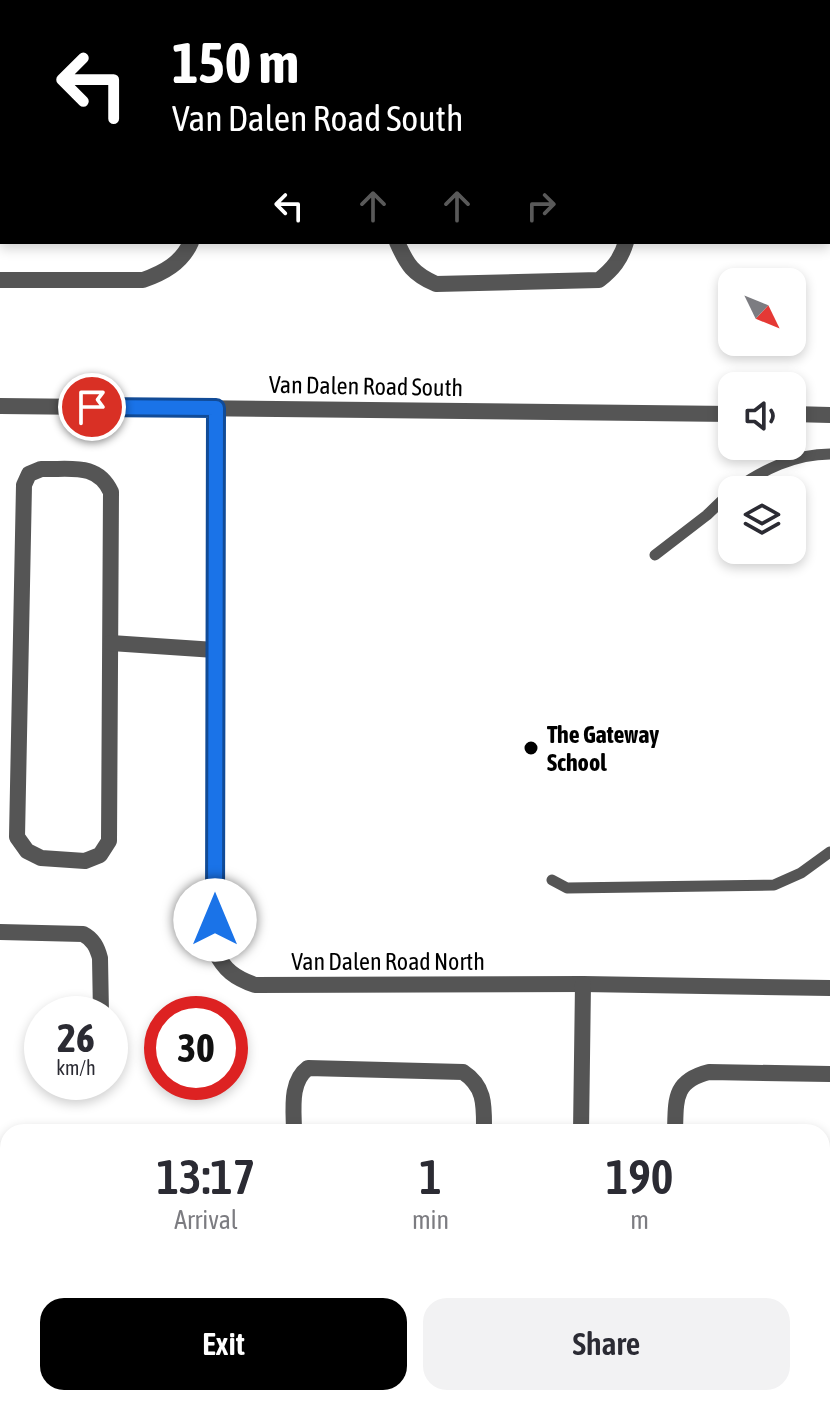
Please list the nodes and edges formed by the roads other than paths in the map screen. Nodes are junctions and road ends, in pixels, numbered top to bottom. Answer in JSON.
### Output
{"nodes":[{"id":1,"x":190,"y":244,"type":"edge"},
{"id":2,"x":398,"y":244,"type":"edge"},
{"id":3,"x":625,"y":244,"type":"edge"},
{"id":4,"x":0,"y":280,"type":"edge"},
{"id":5,"x":0,"y":406,"type":"edge"},
{"id":6,"x":216,"y":408,"type":"junction"},
{"id":7,"x":718,"y":414,"type":"edge"},
{"id":8,"x":806,"y":414,"type":"edge"},
{"id":9,"x":830,"y":415,"type":"edge"},
{"id":10,"x":830,"y":454,"type":"edge"},
{"id":11,"x":754,"y":476,"type":"edge"},
{"id":12,"x":718,"y":505,"type":"edge"},
{"id":13,"x":655,"y":555,"type":"dead end"},
{"id":14,"x":111,"y":643,"type":"junction"},
{"id":15,"x":215,"y":650,"type":"junction"},
{"id":16,"x":830,"y":852,"type":"edge"},
{"id":17,"x":552,"y":880,"type":"dead end"},
{"id":18,"x":0,"y":932,"type":"edge"},
{"id":19,"x":583,"y":984,"type":"junction"},
{"id":20,"x":830,"y":988,"type":"edge"},
{"id":21,"x":101,"y":996,"type":"edge"},
{"id":22,"x":830,"y":1074,"type":"edge"},
{"id":23,"x":294,"y":1124,"type":"edge"},
{"id":24,"x":484,"y":1124,"type":"edge"},
{"id":25,"x":581,"y":1124,"type":"edge"},
{"id":26,"x":675,"y":1124,"type":"edge"}],
"edges":[{"from":1,"to":4,"type":"street"},
{"from":2,"to":3,"type":"street"},
{"from":5,"to":6,"type":"street","name":"Van Dalen Road South"},
{"from":6,"to":7,"type":"street","name":"Van Dalen Road South"},
{"from":6,"to":15,"type":"street","name":"Van Dalen Road North"},
{"from":8,"to":9,"type":"street"},
{"from":10,"to":11,"type":"lane"},
{"from":12,"to":13,"type":"lane"},
{"from":14,"to":14,"type":"street"},
{"from":14,"to":15,"type":"street"},
{"from":15,"to":19,"type":"street","name":"Van Dalen Road North"},
{"from":16,"to":17,"type":"lane"},
{"from":18,"to":21,"type":"street"},
{"from":19,"to":20,"type":"street","name":"Van Dalen Road North"},
{"from":19,"to":25,"type":"street"},
{"from":22,"to":26,"type":"street"},
{"from":23,"to":24,"type":"street"}]}
